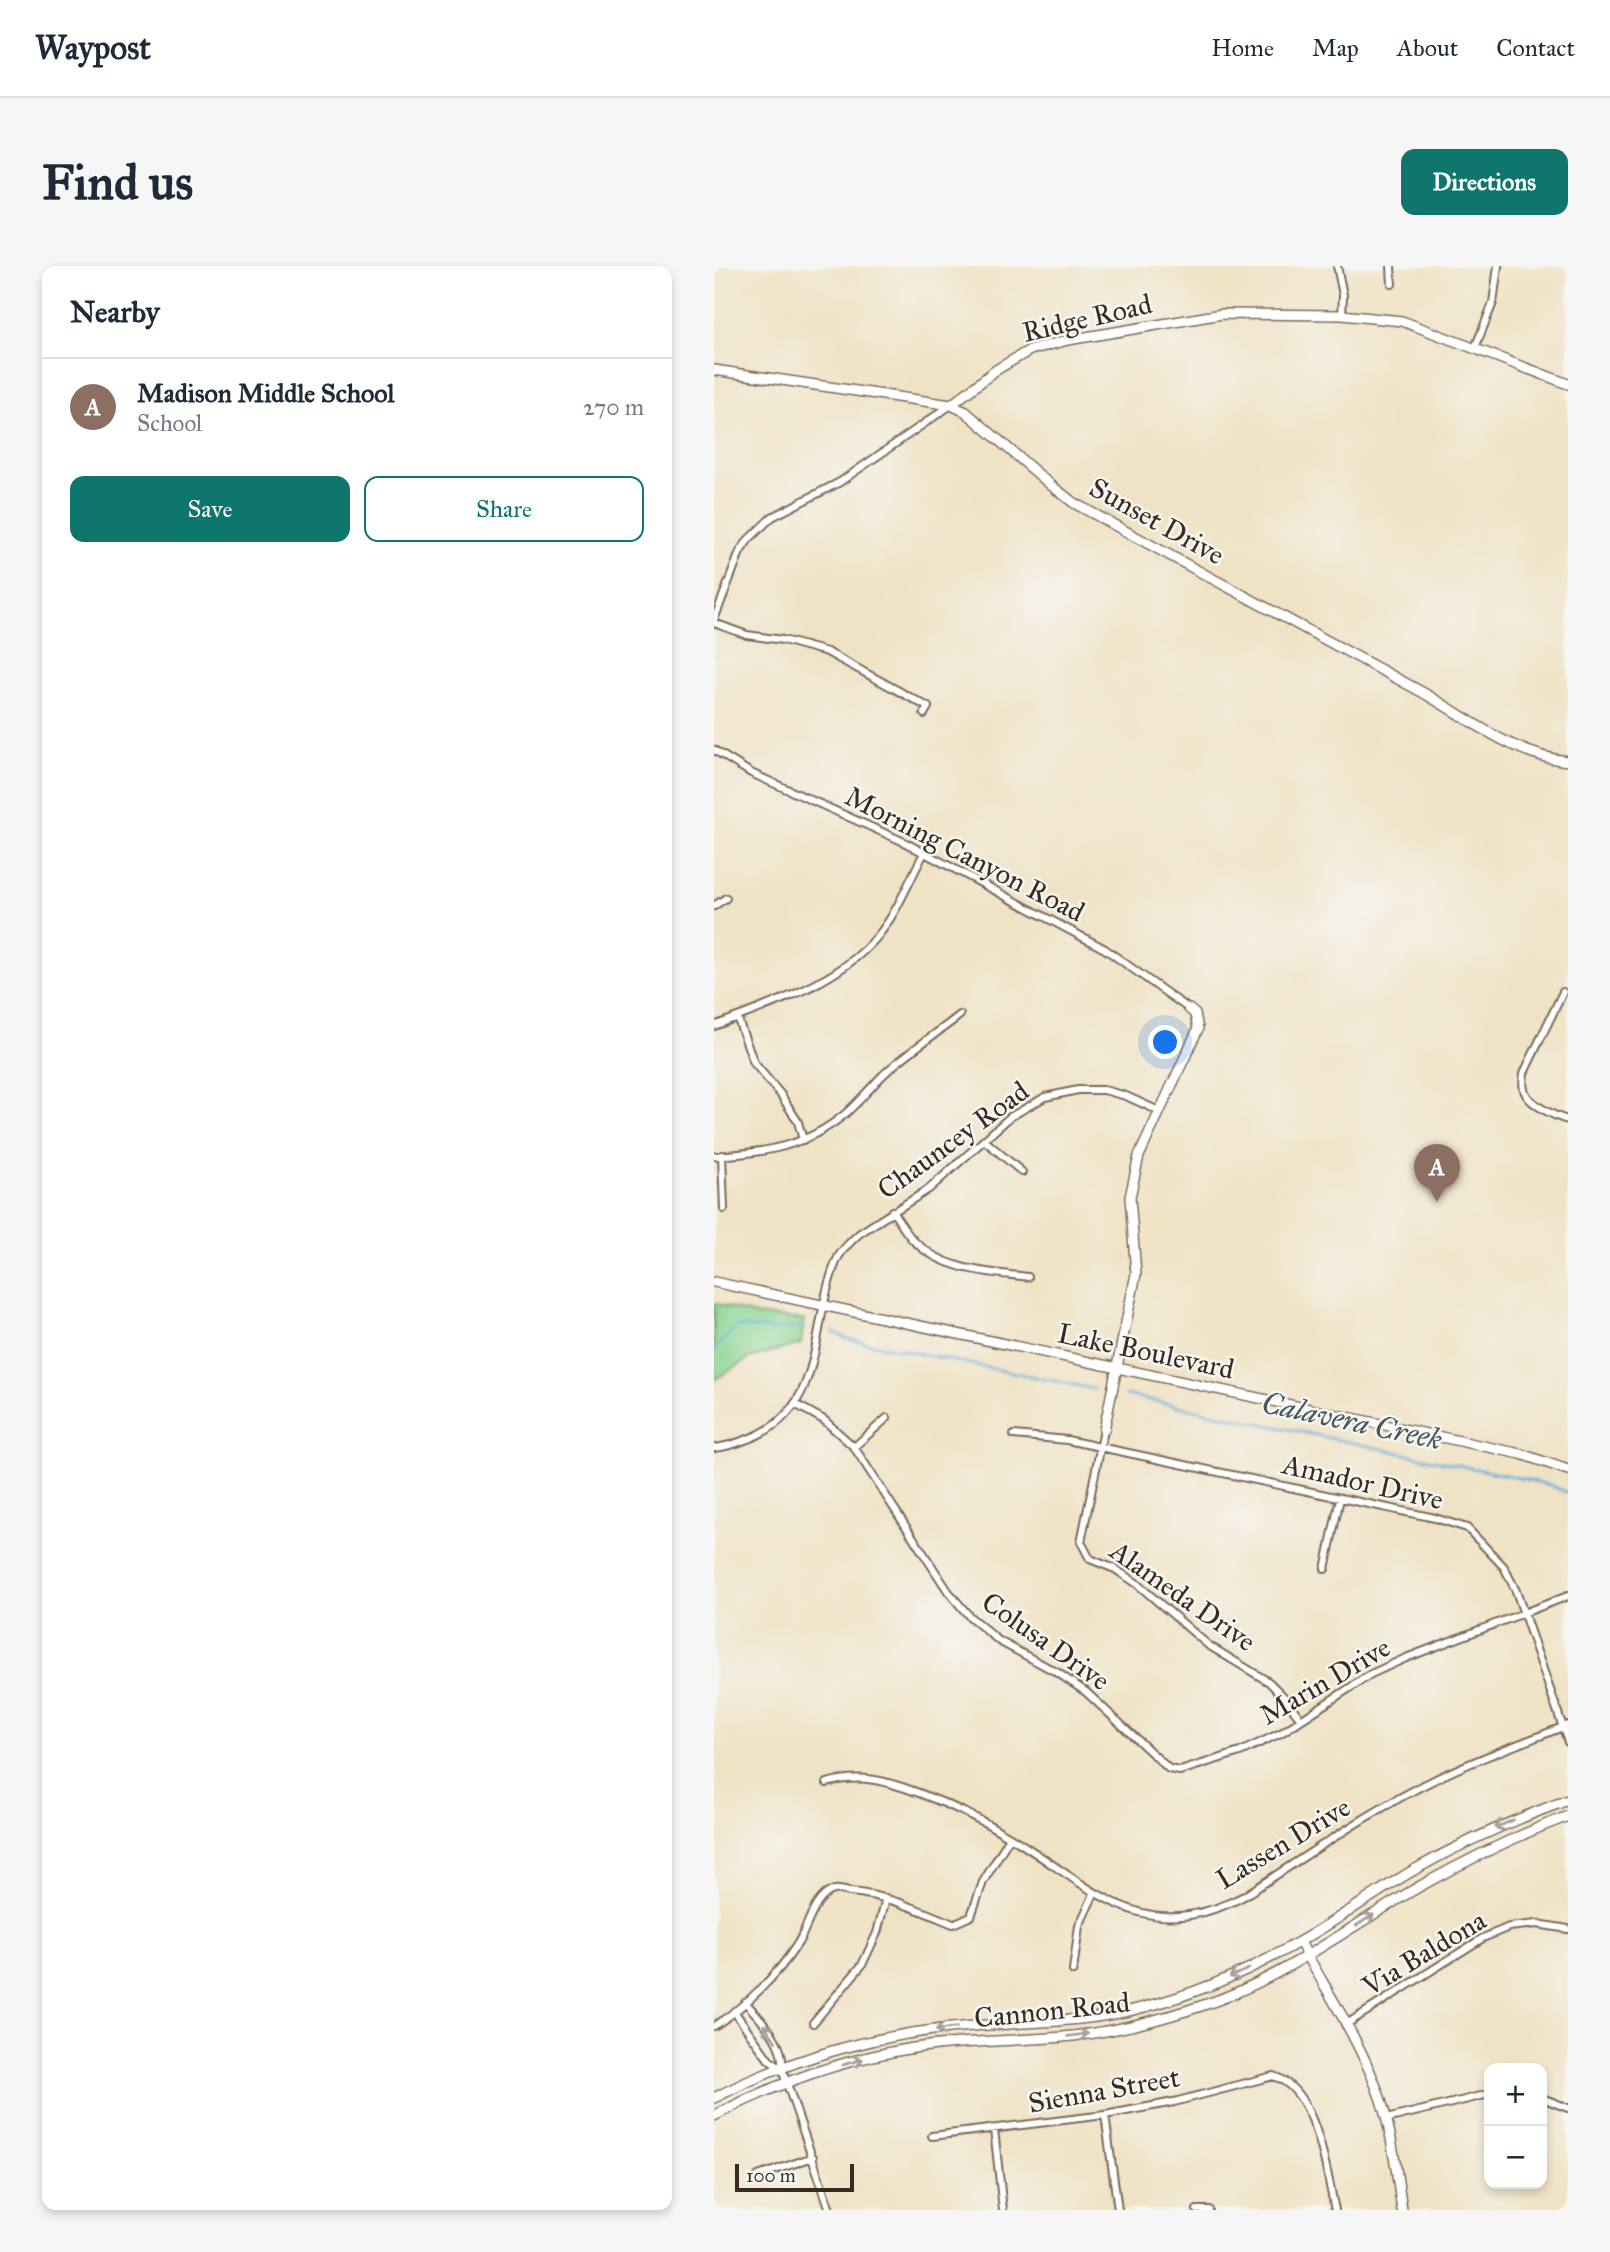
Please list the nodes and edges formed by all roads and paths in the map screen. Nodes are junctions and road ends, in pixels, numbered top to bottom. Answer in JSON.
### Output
{"nodes":[{"id":1,"x":1337,"y":266,"type":"edge"},
{"id":2,"x":1391,"y":266,"type":"edge"},
{"id":3,"x":1498,"y":266,"type":"edge"},
{"id":4,"x":1392,"y":284,"type":"dead end"},
{"id":5,"x":1342,"y":315,"type":"junction"},
{"id":6,"x":1475,"y":348,"type":"junction"},
{"id":7,"x":714,"y":370,"type":"edge"},
{"id":8,"x":1568,"y":384,"type":"edge"},
{"id":9,"x":951,"y":405,"type":"junction"},
{"id":10,"x":714,"y":621,"type":"edge"},
{"id":11,"x":925,"y":714,"type":"dead end"},
{"id":12,"x":714,"y":750,"type":"edge"},
{"id":13,"x":1568,"y":761,"type":"edge"},
{"id":14,"x":925,"y":853,"type":"junction"},
{"id":15,"x":726,"y":898,"type":"dead end"},
{"id":16,"x":714,"y":906,"type":"edge"},
{"id":17,"x":1563,"y":992,"type":"dead end"},
{"id":18,"x":1189,"y":1009,"type":"joint"},
{"id":19,"x":960,"y":1015,"type":"dead end"},
{"id":20,"x":737,"y":1017,"type":"junction"},
{"id":21,"x":714,"y":1026,"type":"edge"},
{"id":22,"x":1159,"y":1111,"type":"junction"},
{"id":23,"x":1568,"y":1120,"type":"edge"},
{"id":24,"x":803,"y":1140,"type":"junction"},
{"id":25,"x":984,"y":1140,"type":"junction"},
{"id":26,"x":722,"y":1155,"type":"junction"},
{"id":27,"x":714,"y":1156,"type":"edge"},
{"id":28,"x":1022,"y":1172,"type":"dead end"},
{"id":29,"x":724,"y":1209,"type":"dead end"},
{"id":30,"x":892,"y":1211,"type":"junction"},
{"id":31,"x":1028,"y":1277,"type":"dead end"},
{"id":32,"x":714,"y":1282,"type":"edge"},
{"id":33,"x":824,"y":1306,"type":"junction"},
{"id":34,"x":1118,"y":1368,"type":"junction"},
{"id":35,"x":795,"y":1404,"type":"junction"},
{"id":36,"x":887,"y":1418,"type":"dead end"},
{"id":37,"x":1104,"y":1430,"type":"joint"},
{"id":38,"x":1014,"y":1435,"type":"dead end"},
{"id":39,"x":854,"y":1447,"type":"junction"},
{"id":40,"x":1100,"y":1447,"type":"junction"},
{"id":41,"x":714,"y":1448,"type":"edge"},
{"id":42,"x":1568,"y":1469,"type":"edge"},
{"id":43,"x":1340,"y":1498,"type":"junction"},
{"id":44,"x":1325,"y":1569,"type":"dead end"},
{"id":45,"x":1568,"y":1596,"type":"edge"},
{"id":46,"x":1524,"y":1613,"type":"junction"},
{"id":47,"x":1301,"y":1719,"type":"junction"},
{"id":48,"x":1565,"y":1726,"type":"edge"},
{"id":49,"x":1568,"y":1742,"type":"edge"},
{"id":50,"x":1180,"y":1771,"type":"joint"},
{"id":51,"x":827,"y":1783,"type":"dead end"},
{"id":52,"x":1568,"y":1800,"type":"edge"},
{"id":53,"x":1568,"y":1816,"type":"edge"},
{"id":54,"x":1010,"y":1837,"type":"junction"},
{"id":55,"x":1094,"y":1894,"type":"junction"},
{"id":56,"x":886,"y":1898,"type":"junction"},
{"id":57,"x":1568,"y":1929,"type":"edge"},
{"id":58,"x":1300,"y":1942,"type":"junction"},
{"id":59,"x":1307,"y":1956,"type":"junction"},
{"id":60,"x":1073,"y":1970,"type":"dead end"},
{"id":61,"x":745,"y":2002,"type":"junction"},
{"id":62,"x":734,"y":2011,"type":"junction"},
{"id":63,"x":813,"y":2023,"type":"dead end"},
{"id":64,"x":1345,"y":2025,"type":"junction"},
{"id":65,"x":714,"y":2026,"type":"edge"},
{"id":66,"x":782,"y":2069,"type":"junction"},
{"id":67,"x":787,"y":2082,"type":"junction"},
{"id":68,"x":1484,"y":2095,"type":"edge"},
{"id":69,"x":714,"y":2098,"type":"edge"},
{"id":70,"x":1547,"y":2100,"type":"edge"},
{"id":71,"x":1568,"y":2108,"type":"edge"},
{"id":72,"x":1105,"y":2115,"type":"junction"},
{"id":73,"x":714,"y":2116,"type":"edge"},
{"id":74,"x":1386,"y":2119,"type":"junction"},
{"id":75,"x":993,"y":2129,"type":"junction"},
{"id":76,"x":932,"y":2136,"type":"dead end"},
{"id":77,"x":813,"y":2157,"type":"junction"},
{"id":78,"x":758,"y":2176,"type":"dead end"},
{"id":79,"x":831,"y":2210,"type":"edge"},
{"id":80,"x":1003,"y":2210,"type":"edge"},
{"id":81,"x":1118,"y":2210,"type":"edge"},
{"id":82,"x":1198,"y":2210,"type":"edge"},
{"id":83,"x":1209,"y":2210,"type":"edge"},
{"id":84,"x":1335,"y":2210,"type":"edge"},
{"id":85,"x":1402,"y":2210,"type":"edge"}],
"edges":[{"from":1,"to":5,"type":"street"},
{"from":2,"to":4,"type":"street"},
{"from":3,"to":6,"type":"street"},
{"from":5,"to":6,"type":"main road","name":"Ridge Road"},
{"from":5,"to":9,"type":"main road","name":"Ridge Road"},
{"from":6,"to":8,"type":"main road","name":"Ridge Road"},
{"from":7,"to":9,"type":"main road","name":"Sunset Drive"},
{"from":9,"to":10,"type":"street","name":"Ridge Road"},
{"from":9,"to":13,"type":"main road","name":"Sunset Drive"},
{"from":10,"to":11,"type":"street"},
{"from":12,"to":14,"type":"street","name":"Morning Canyon Road"},
{"from":14,"to":18,"type":"street","name":"Morning Canyon Road"},
{"from":14,"to":20,"type":"street"},
{"from":15,"to":16,"type":"street"},
{"from":17,"to":23,"type":"street"},
{"from":18,"to":22,"type":"main road","name":"Alameda Drive"},
{"from":19,"to":24,"type":"street"},
{"from":20,"to":21,"type":"street"},
{"from":20,"to":24,"type":"street"},
{"from":22,"to":25,"type":"street","name":"Chauncey Road"},
{"from":22,"to":34,"type":"main road","name":"Alameda Drive"},
{"from":24,"to":26,"type":"street"},
{"from":25,"to":28,"type":"street"},
{"from":25,"to":30,"type":"street","name":"Chauncey Road"},
{"from":26,"to":27,"type":"street"},
{"from":26,"to":29,"type":"street"},
{"from":30,"to":31,"type":"street"},
{"from":30,"to":33,"type":"street","name":"Chauncey Road"},
{"from":32,"to":33,"type":"main road","name":"Lake Boulevard"},
{"from":33,"to":34,"type":"main road","name":"Lake Boulevard"},
{"from":33,"to":35,"type":"street","name":"Chauncey Road"},
{"from":34,"to":37,"type":"main road","name":"Alameda Drive"},
{"from":34,"to":42,"type":"main road","name":"Lake Boulevard"},
{"from":35,"to":39,"type":"street","name":"Colusa Drive"},
{"from":35,"to":41,"type":"street","name":"Chauncey Road"},
{"from":36,"to":39,"type":"street"},
{"from":37,"to":40,"type":"street","name":"Alameda Drive"},
{"from":38,"to":40,"type":"street","name":"Amador Drive"},
{"from":39,"to":50,"type":"street","name":"Colusa Drive"},
{"from":40,"to":43,"type":"street","name":"Amador Drive"},
{"from":40,"to":47,"type":"street","name":"Alameda Drive"},
{"from":43,"to":44,"type":"street"},
{"from":43,"to":46,"type":"street","name":"Amador Drive"},
{"from":45,"to":46,"type":"street","name":"Marin Drive"},
{"from":46,"to":47,"type":"street","name":"Marin Drive"},
{"from":46,"to":48,"type":"street","name":"Amador Drive"},
{"from":47,"to":50,"type":"street","name":"Marin Drive"},
{"from":48,"to":49,"type":"street","name":"Amador Drive"},
{"from":48,"to":55,"type":"street","name":"Lassen Drive"},
{"from":51,"to":54,"type":"street","name":"Lassen Drive"},
{"from":52,"to":58,"type":"main road","name":"Cannon Road","one_way":true},
{"from":59,"to":53,"type":"main road","name":"Cannon Road","one_way":true},
{"from":54,"to":55,"type":"street","name":"Lassen Drive"},
{"from":54,"to":56,"type":"street"},
{"from":55,"to":60,"type":"street"},
{"from":56,"to":61,"type":"street"},
{"from":56,"to":63,"type":"street"},
{"from":57,"to":64,"type":"street","name":"Via Baldona"},
{"from":58,"to":59,"type":"main road"},
{"from":58,"to":66,"type":"main road","name":"Cannon Road","one_way":true},
{"from":59,"to":64,"type":"main road"},
{"from":67,"to":59,"type":"main road","name":"Cannon Road","one_way":true},
{"from":61,"to":62,"type":"street"},
{"from":66,"to":61,"type":"street","one_way":true},
{"from":62,"to":65,"type":"street"},
{"from":62,"to":66,"type":"street"},
{"from":64,"to":74,"type":"main road"},
{"from":66,"to":67,"type":"street"},
{"from":66,"to":69,"type":"main road","name":"Cannon Road"},
{"from":67,"to":73,"type":"main road","name":"Cannon Road"},
{"from":67,"to":77,"type":"street"},
{"from":68,"to":74,"type":"street"},
{"from":70,"to":71,"type":"street"},
{"from":72,"to":75,"type":"street","name":"Sienna Street"},
{"from":72,"to":81,"type":"street"},
{"from":72,"to":84,"type":"street","name":"Sienna Street"},
{"from":74,"to":85,"type":"main road"},
{"from":75,"to":76,"type":"street","name":"Sienna Street"},
{"from":75,"to":80,"type":"street"},
{"from":77,"to":78,"type":"street"},
{"from":77,"to":79,"type":"street"},
{"from":82,"to":83,"type":"street"}]}
